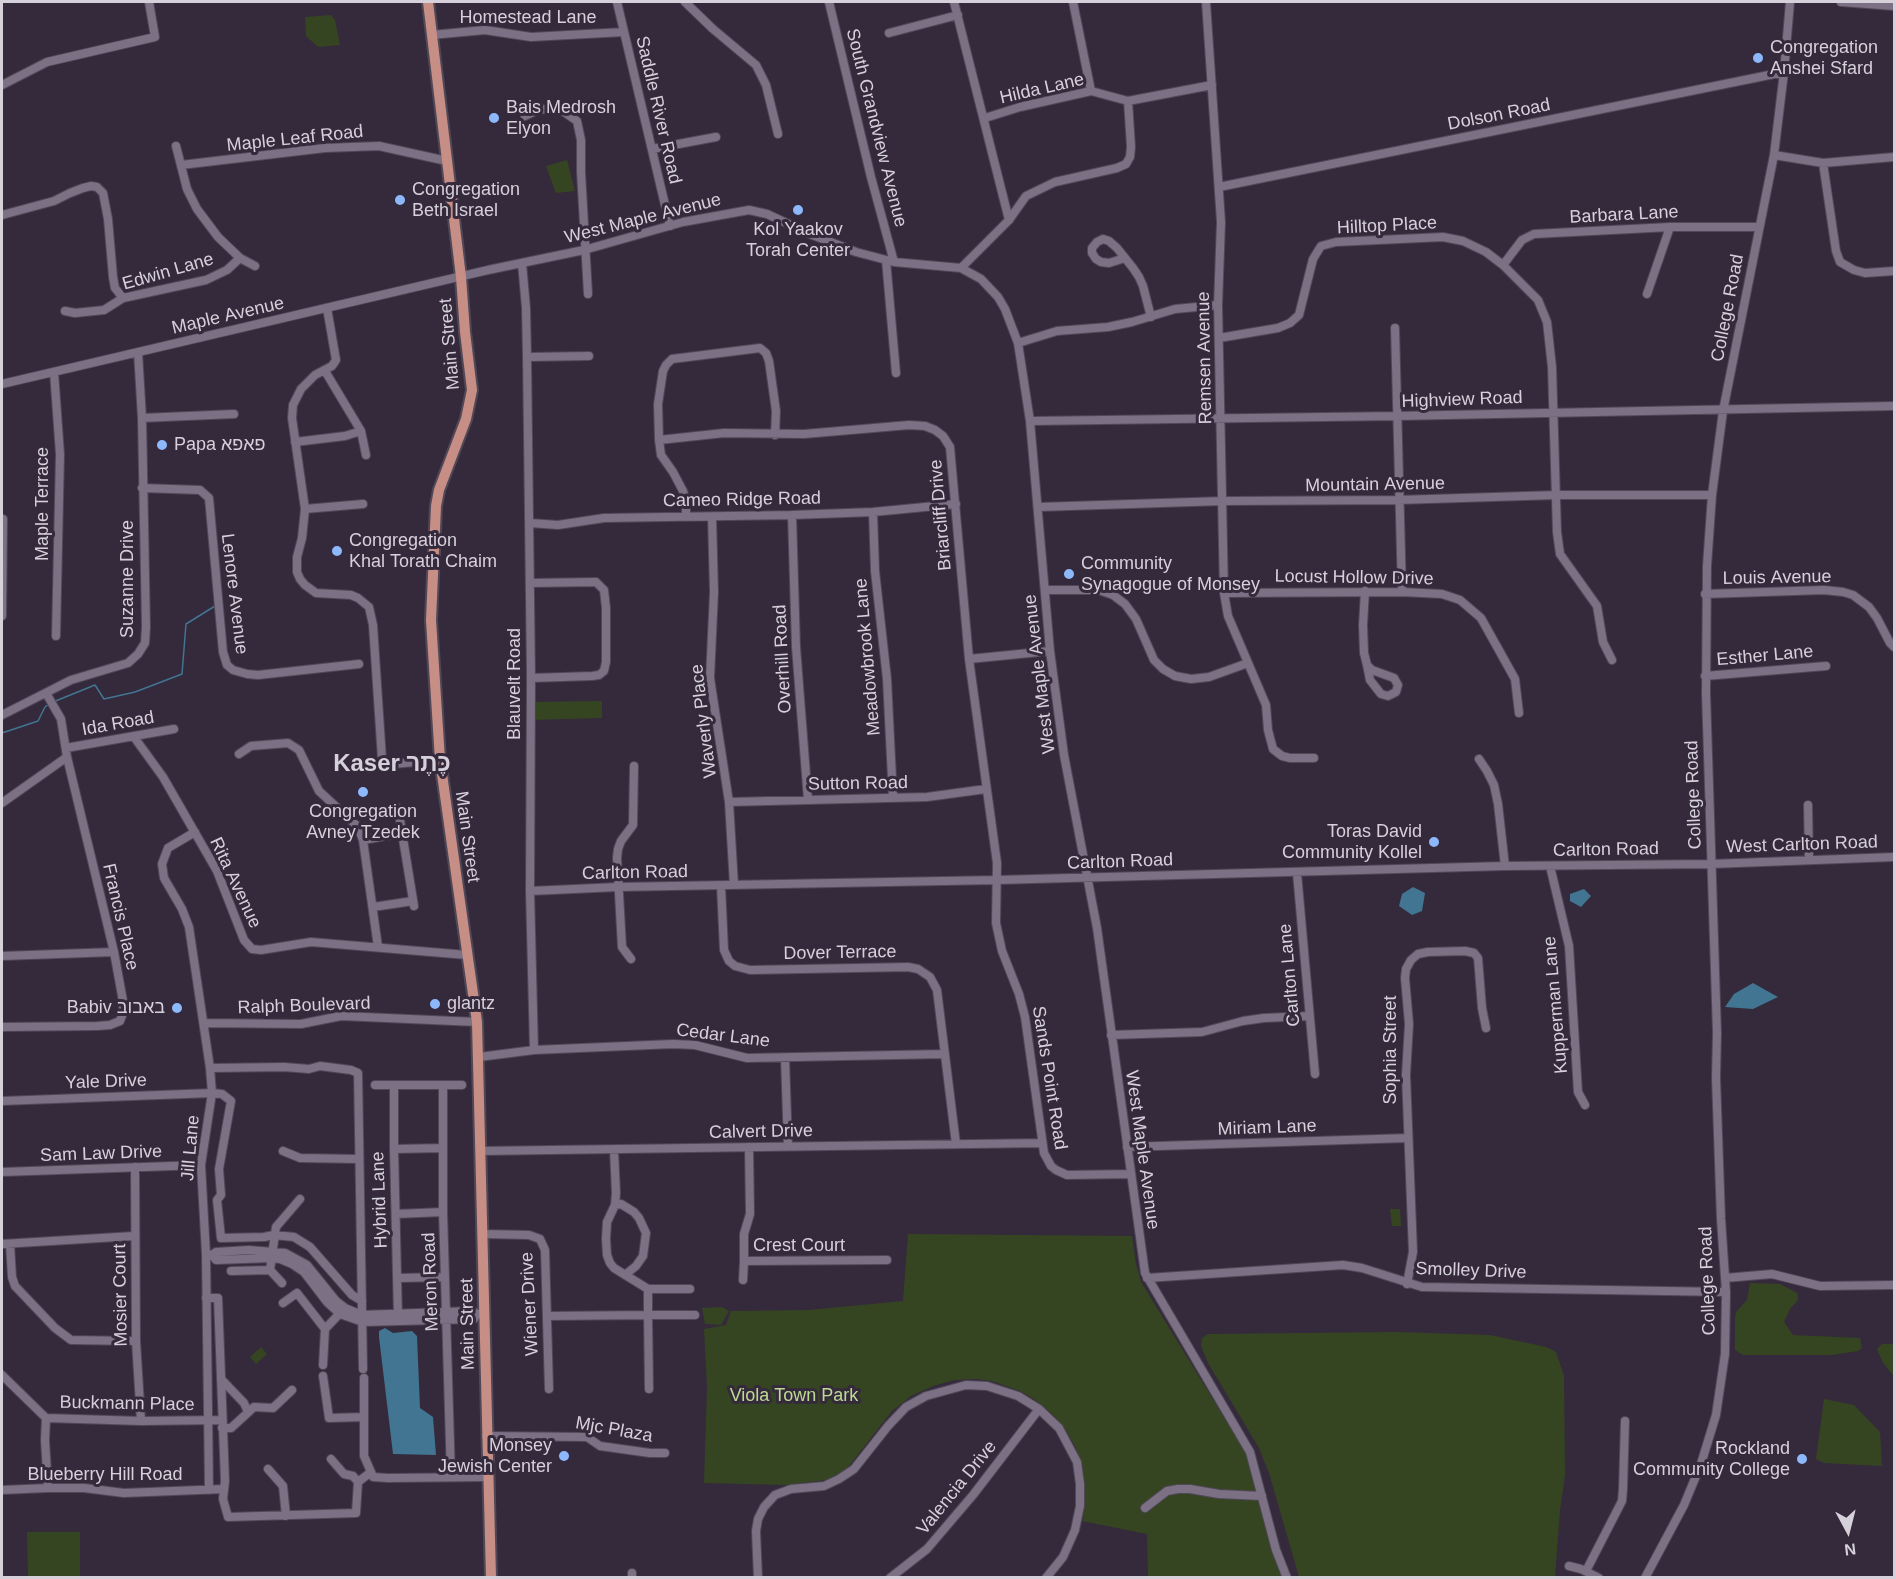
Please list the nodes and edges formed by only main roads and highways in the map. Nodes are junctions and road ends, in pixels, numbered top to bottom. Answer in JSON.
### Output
{"nodes":[{"id":1,"x":428,"y":2,"type":"edge"},
{"id":2,"x":490,"y":1578,"type":"edge"}],
"edges":[{"from":1,"to":2,"type":"main road","name":"Main Street"}]}
